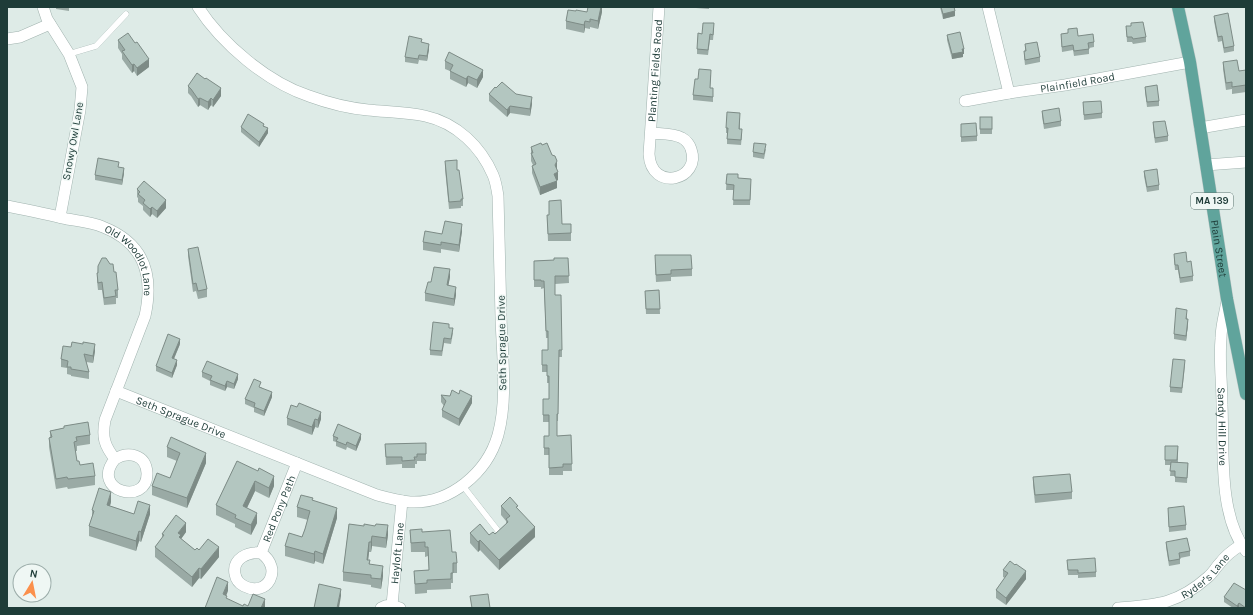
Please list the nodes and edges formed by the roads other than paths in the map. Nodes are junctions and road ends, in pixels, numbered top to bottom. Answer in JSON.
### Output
{"nodes":[{"id":1,"x":43,"y":7,"type":"edge"},
{"id":2,"x":198,"y":7,"type":"edge"},
{"id":3,"x":658,"y":7,"type":"edge"},
{"id":4,"x":988,"y":7,"type":"edge"},
{"id":5,"x":1178,"y":7,"type":"edge"},
{"id":6,"x":126,"y":14,"type":"dead end"},
{"id":7,"x":50,"y":24,"type":"junction"},
{"id":8,"x":7,"y":39,"type":"edge"},
{"id":9,"x":69,"y":54,"type":"junction"},
{"id":10,"x":1190,"y":62,"type":"junction"},
{"id":11,"x":1009,"y":93,"type":"junction"},
{"id":12,"x":965,"y":101,"type":"dead end"},
{"id":13,"x":1246,"y":120,"type":"edge"},
{"id":14,"x":1200,"y":128,"type":"junction"},
{"id":15,"x":651,"y":133,"type":"junction"},
{"id":16,"x":1246,"y":162,"type":"edge"},
{"id":17,"x":1206,"y":165,"type":"junction"},
{"id":18,"x":7,"y":206,"type":"edge"},
{"id":19,"x":60,"y":217,"type":"junction"},
{"id":20,"x":1227,"y":299,"type":"junction"},
{"id":21,"x":116,"y":391,"type":"junction"},
{"id":22,"x":1246,"y":394,"type":"edge"},
{"id":23,"x":115,"y":459,"type":"dead end"},
{"id":24,"x":297,"y":463,"type":"junction"},
{"id":25,"x":463,"y":486,"type":"junction"},
{"id":26,"x":402,"y":501,"type":"junction"},
{"id":27,"x":499,"y":532,"type":"edge"},
{"id":28,"x":1244,"y":548,"type":"edge"},
{"id":29,"x":261,"y":553,"type":"dead end"},
{"id":30,"x":396,"y":606,"type":"edge"},
{"id":31,"x":381,"y":608,"type":"edge"},
{"id":32,"x":1118,"y":608,"type":"edge"}],
"edges":[{"from":1,"to":7,"type":"street","name":"Snowy Owl Lane"},
{"from":2,"to":25,"type":"street","name":"Seth Sprague Drive"},
{"from":3,"to":15,"type":"street","name":"Planting Fields Road"},
{"from":4,"to":11,"type":"street"},
{"from":5,"to":10,"type":"main road","name":"Plain Street","number":"MA 139"},
{"from":6,"to":9,"type":"lane"},
{"from":7,"to":8,"type":"street"},
{"from":7,"to":9,"type":"street","name":"Snowy Owl Lane"},
{"from":9,"to":19,"type":"street","name":"Snowy Owl Lane"},
{"from":10,"to":11,"type":"street","name":"Plainfield Road"},
{"from":10,"to":14,"type":"main road","name":"Plain Street","number":"MA 139"},
{"from":11,"to":12,"type":"street","name":"Plainfield Road"},
{"from":13,"to":14,"type":"street"},
{"from":14,"to":17,"type":"main road","name":"Plain Street","number":"MA 139"},
{"from":15,"to":15,"type":"street","name":"Planting Fields Road"},
{"from":16,"to":17,"type":"street"},
{"from":17,"to":20,"type":"main road","name":"Plain Street","number":"MA 139"},
{"from":18,"to":19,"type":"street","name":"Old Woodlot Lane"},
{"from":19,"to":21,"type":"street","name":"Old Woodlot Lane"},
{"from":20,"to":22,"type":"main road","name":"Plain Street","number":"MA 139"},
{"from":20,"to":28,"type":"street","name":"Sandy Hill Drive"},
{"from":21,"to":23,"type":"street","name":"Old Woodlot Lane"},
{"from":21,"to":24,"type":"street","name":"Seth Sprague Drive"},
{"from":24,"to":26,"type":"street","name":"Seth Sprague Drive"},
{"from":24,"to":29,"type":"street","name":"Red Pony Path"},
{"from":25,"to":26,"type":"street","name":"Seth Sprague Drive"},
{"from":25,"to":27,"type":"lane"},
{"from":26,"to":30,"type":"street","name":"Hayloft Lane"},
{"from":28,"to":32,"type":"street","name":"Ryder's Lane"},
{"from":30,"to":31,"type":"street","name":"Hayloft Lane"}]}
